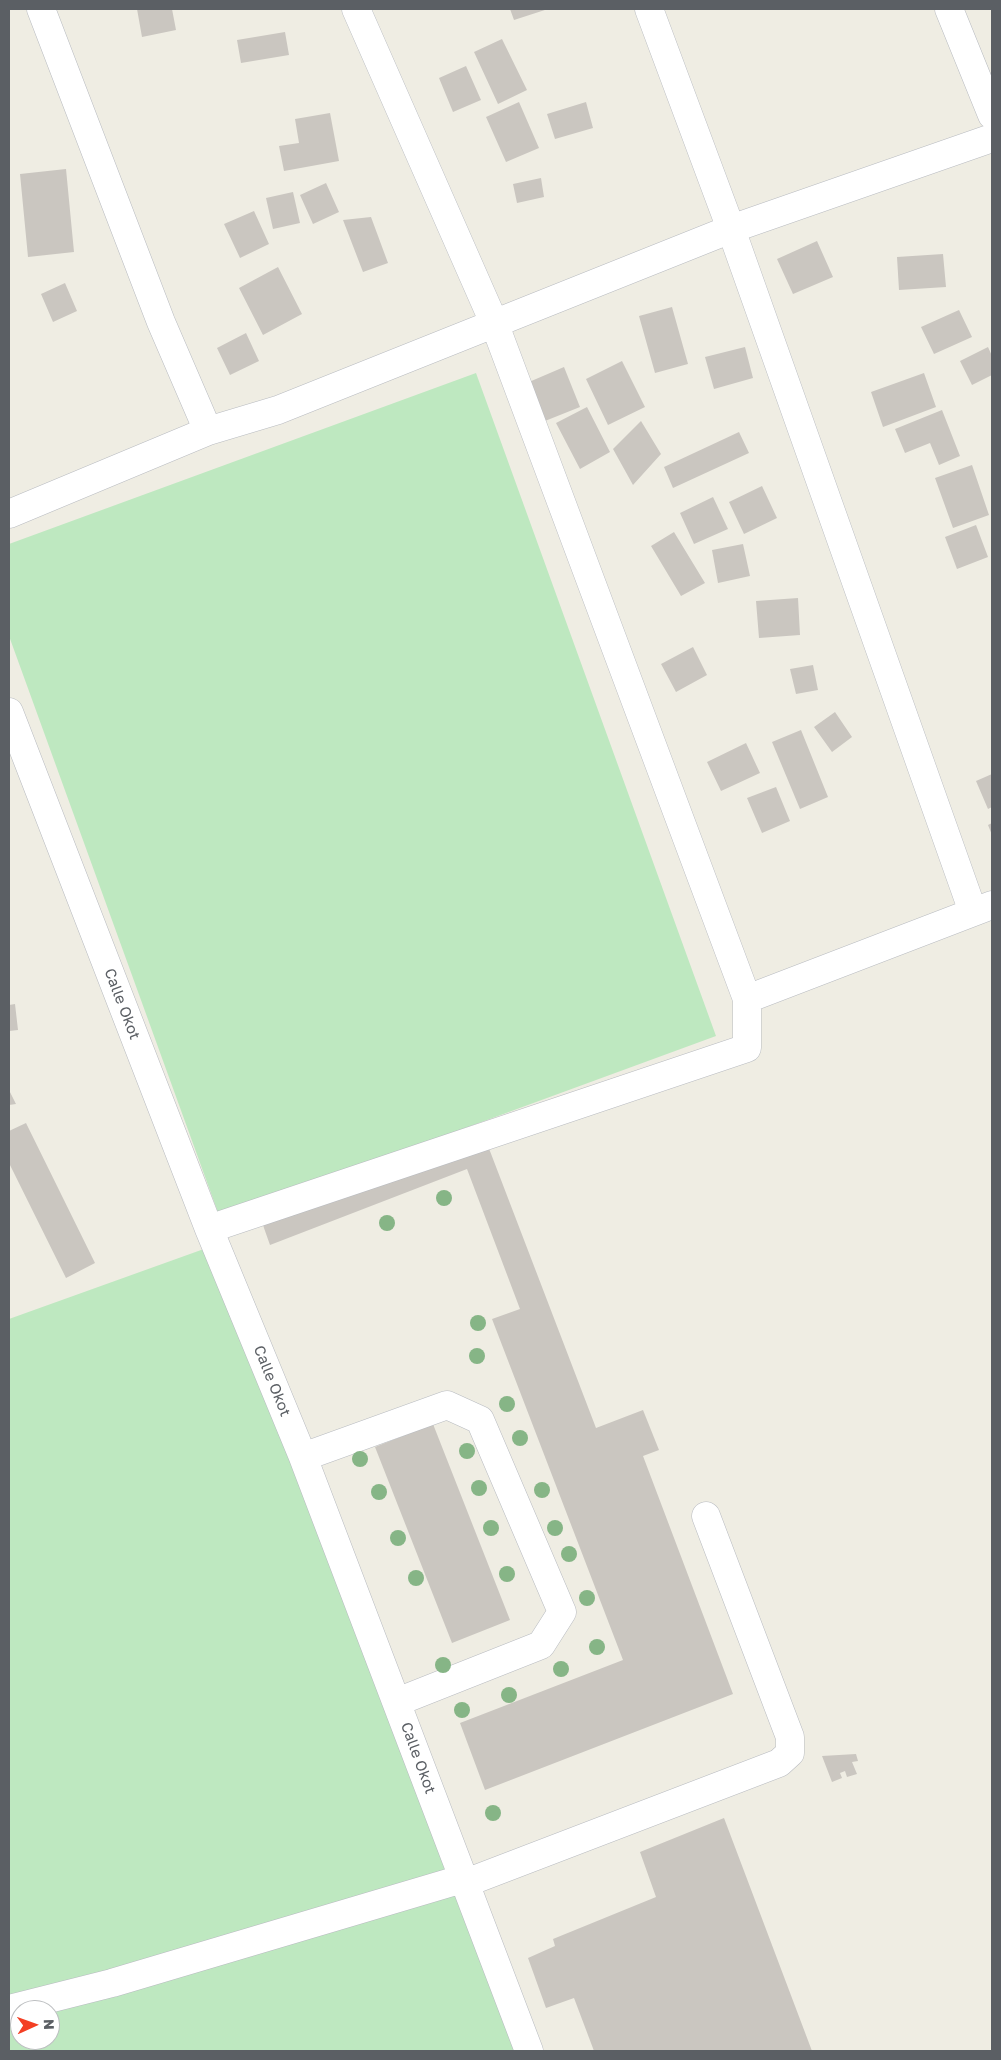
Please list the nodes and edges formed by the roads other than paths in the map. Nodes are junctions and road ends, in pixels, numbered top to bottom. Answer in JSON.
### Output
{"nodes":[{"id":1,"x":41,"y":9,"type":"edge"},
{"id":2,"x":356,"y":9,"type":"edge"},
{"id":3,"x":649,"y":9,"type":"edge"},
{"id":4,"x":949,"y":9,"type":"edge"},
{"id":5,"x":992,"y":115,"type":"edge"},
{"id":6,"x":992,"y":138,"type":"edge"},
{"id":7,"x":731,"y":229,"type":"junction"},
{"id":8,"x":494,"y":325,"type":"junction"},
{"id":9,"x":208,"y":432,"type":"junction"},
{"id":10,"x":9,"y":514,"type":"edge"},
{"id":11,"x":9,"y":712,"type":"edge"},
{"id":12,"x":983,"y":909,"type":"edge"},
{"id":13,"x":746,"y":999,"type":"junction"},
{"id":14,"x":209,"y":1228,"type":"junction"},
{"id":15,"x":303,"y":1457,"type":"junction"},
{"id":16,"x":706,"y":1516,"type":"dead end"},
{"id":17,"x":397,"y":1702,"type":"junction"},
{"id":18,"x":463,"y":1881,"type":"junction"},
{"id":19,"x":9,"y":2009,"type":"edge"},
{"id":20,"x":528,"y":2051,"type":"edge"}],
"edges":[{"from":1,"to":9,"type":"street"},
{"from":2,"to":8,"type":"street"},
{"from":3,"to":7,"type":"street"},
{"from":4,"to":5,"type":"street"},
{"from":6,"to":7,"type":"street"},
{"from":7,"to":8,"type":"street"},
{"from":7,"to":12,"type":"street"},
{"from":8,"to":9,"type":"street"},
{"from":8,"to":13,"type":"street"},
{"from":9,"to":10,"type":"street"},
{"from":11,"to":14,"type":"street","name":"Calle Okot"},
{"from":12,"to":13,"type":"street"},
{"from":13,"to":14,"type":"street"},
{"from":14,"to":15,"type":"street","name":"Calle Okot"},
{"from":15,"to":17,"type":"street","name":"Calle Okot"},
{"from":15,"to":17,"type":"street"},
{"from":16,"to":18,"type":"street"},
{"from":17,"to":18,"type":"street","name":"Calle Okot"},
{"from":18,"to":19,"type":"street"},
{"from":18,"to":20,"type":"street","name":"Calle Okot"}]}
